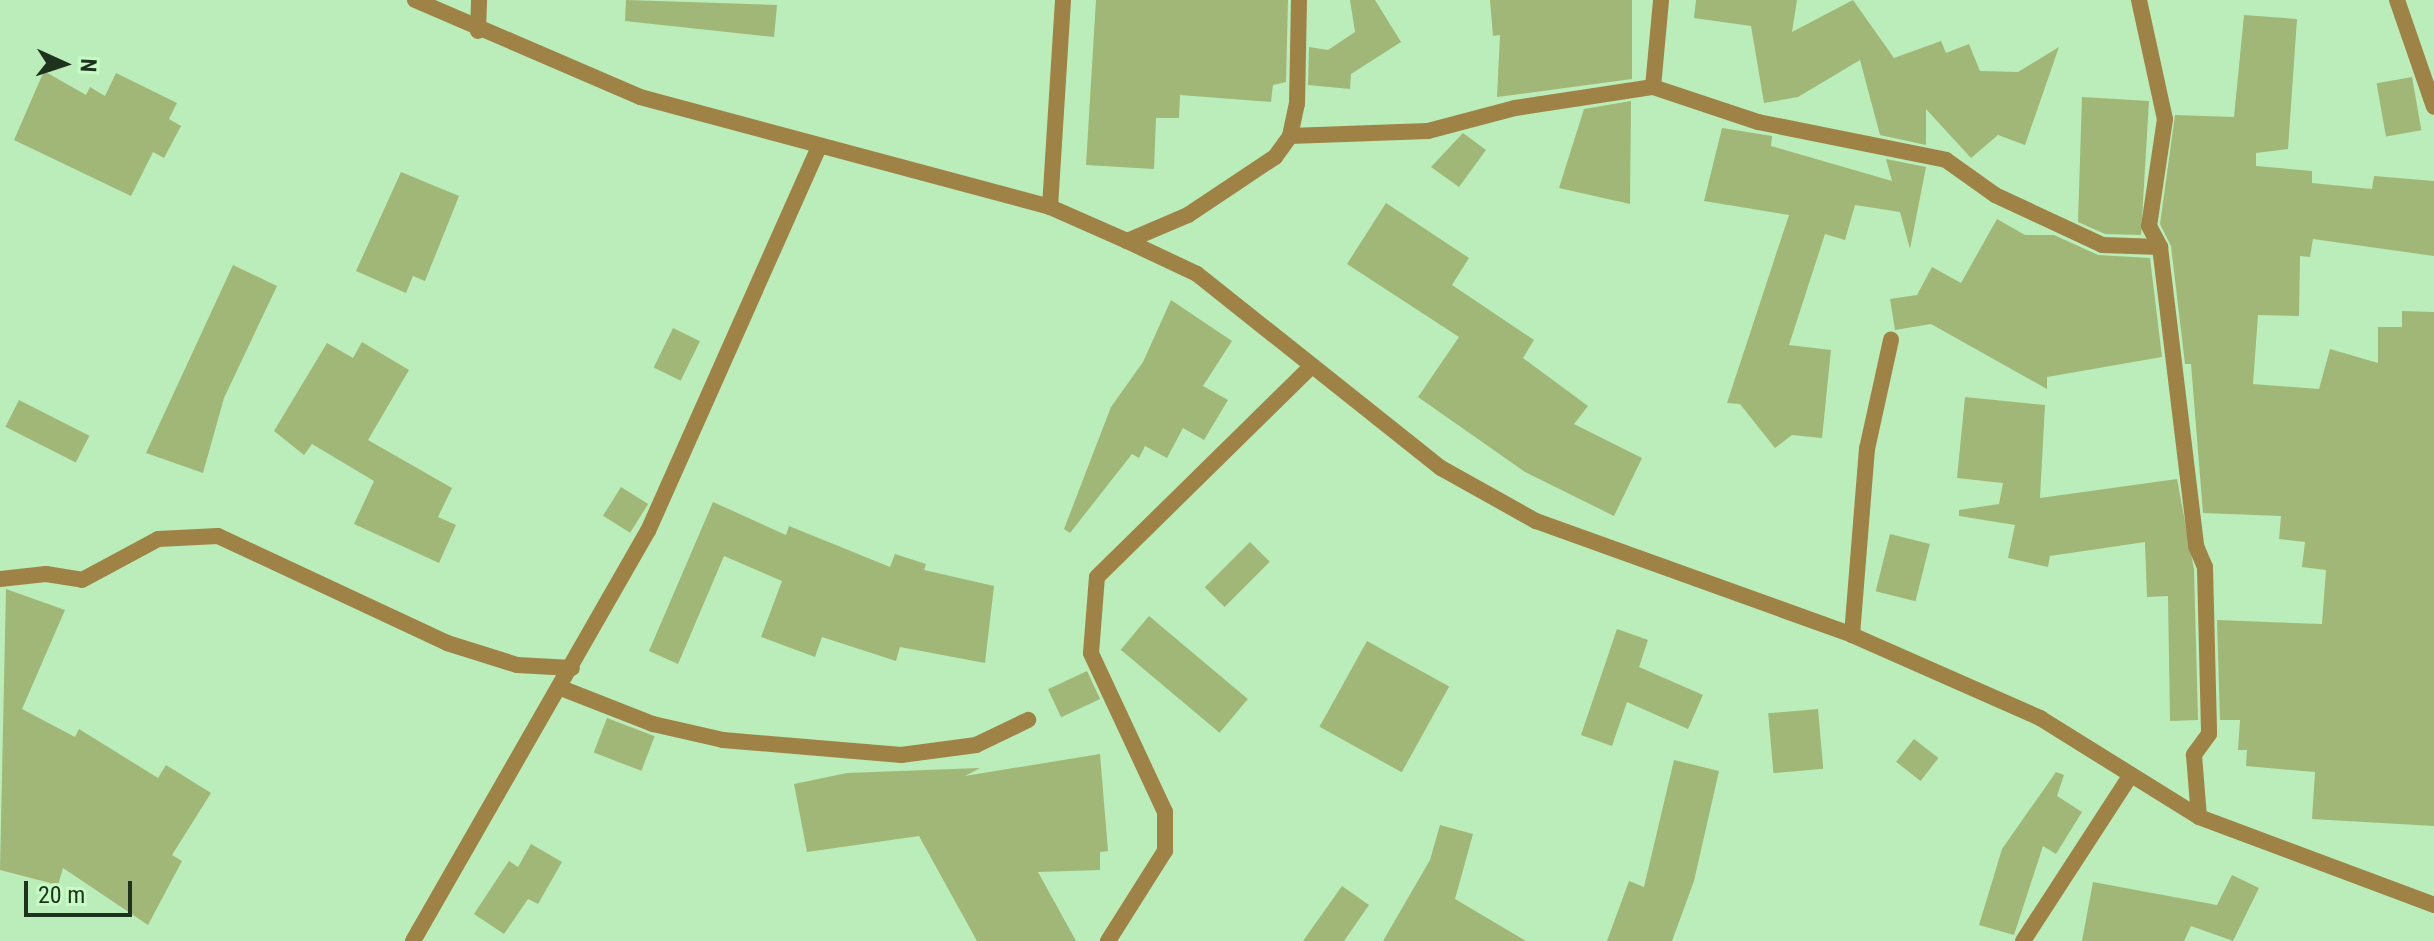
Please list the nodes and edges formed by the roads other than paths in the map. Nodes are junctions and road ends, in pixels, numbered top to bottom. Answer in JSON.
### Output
{"nodes":[{"id":1,"x":415,"y":0,"type":"edge"},
{"id":2,"x":479,"y":0,"type":"edge"},
{"id":3,"x":1063,"y":0,"type":"edge"},
{"id":4,"x":1299,"y":0,"type":"edge"},
{"id":5,"x":1661,"y":0,"type":"edge"},
{"id":6,"x":2139,"y":0,"type":"edge"},
{"id":7,"x":2397,"y":0,"type":"edge"},
{"id":8,"x":478,"y":31,"type":"junction"},
{"id":9,"x":1653,"y":87,"type":"junction"},
{"id":10,"x":2434,"y":107,"type":"edge"},
{"id":11,"x":1290,"y":136,"type":"junction"},
{"id":12,"x":818,"y":150,"type":"junction"},
{"id":13,"x":1050,"y":207,"type":"junction"},
{"id":14,"x":1127,"y":241,"type":"junction"},
{"id":15,"x":2160,"y":247,"type":"junction"},
{"id":16,"x":1891,"y":340,"type":"dead end"},
{"id":17,"x":1312,"y":366,"type":"junction"},
{"id":18,"x":0,"y":579,"type":"edge"},
{"id":19,"x":1852,"y":635,"type":"junction"},
{"id":20,"x":572,"y":668,"type":"junction"},
{"id":21,"x":561,"y":688,"type":"junction"},
{"id":22,"x":1028,"y":720,"type":"dead end"},
{"id":23,"x":2131,"y":775,"type":"junction"},
{"id":24,"x":2199,"y":817,"type":"junction"},
{"id":25,"x":2434,"y":905,"type":"edge"},
{"id":26,"x":413,"y":941,"type":"edge"},
{"id":27,"x":1108,"y":941,"type":"edge"},
{"id":28,"x":2023,"y":941,"type":"edge"}],
"edges":[{"from":1,"to":8,"type":"street"},
{"from":2,"to":8,"type":"street"},
{"from":3,"to":13,"type":"street"},
{"from":4,"to":11,"type":"street"},
{"from":5,"to":9,"type":"street"},
{"from":6,"to":15,"type":"street"},
{"from":7,"to":10,"type":"street"},
{"from":8,"to":12,"type":"street"},
{"from":9,"to":11,"type":"street"},
{"from":9,"to":15,"type":"street"},
{"from":11,"to":14,"type":"street"},
{"from":12,"to":13,"type":"street"},
{"from":12,"to":20,"type":"street"},
{"from":13,"to":14,"type":"street"},
{"from":14,"to":17,"type":"street"},
{"from":15,"to":24,"type":"street"},
{"from":16,"to":19,"type":"street"},
{"from":17,"to":19,"type":"street"},
{"from":17,"to":27,"type":"street"},
{"from":18,"to":20,"type":"street"},
{"from":19,"to":23,"type":"street"},
{"from":20,"to":21,"type":"street"},
{"from":21,"to":22,"type":"street"},
{"from":21,"to":26,"type":"street"},
{"from":23,"to":24,"type":"street"},
{"from":23,"to":28,"type":"street"},
{"from":24,"to":25,"type":"street"}]}
